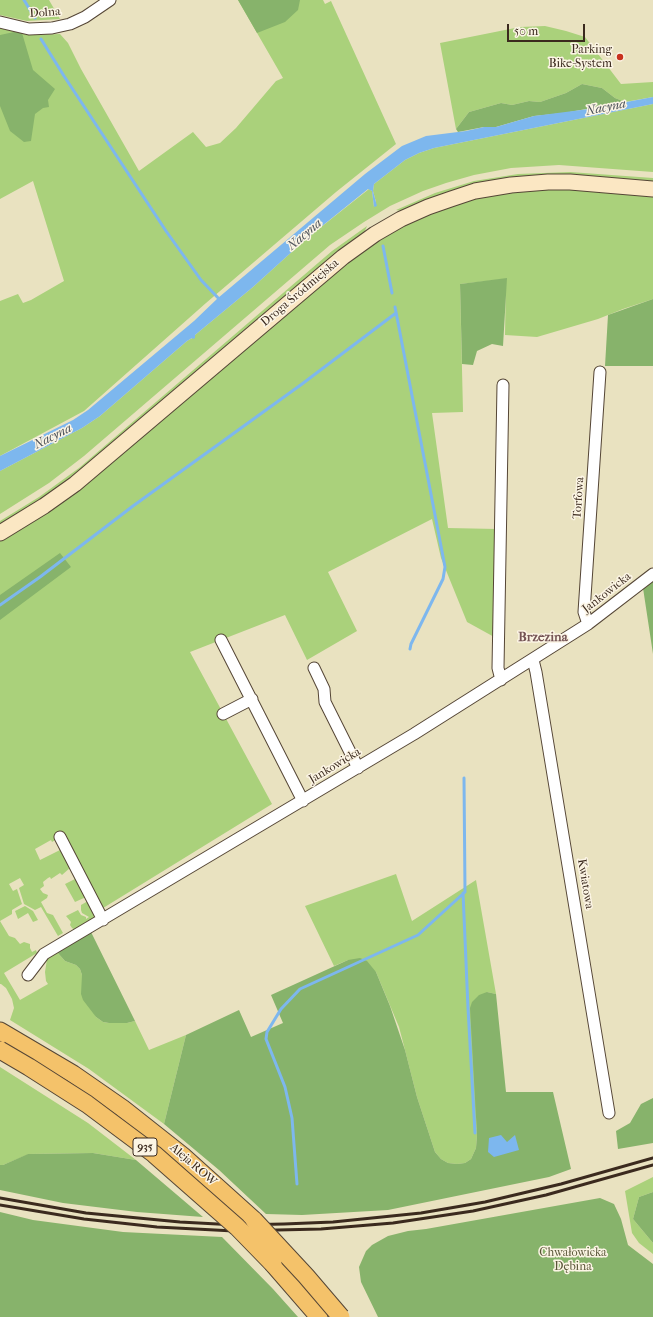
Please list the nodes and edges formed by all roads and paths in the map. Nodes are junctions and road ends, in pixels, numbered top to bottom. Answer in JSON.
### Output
{"nodes":[{"id":1,"x":110,"y":0,"type":"edge"},
{"id":2,"x":0,"y":22,"type":"edge"},
{"id":3,"x":653,"y":189,"type":"edge"},
{"id":4,"x":600,"y":372,"type":"dead end"},
{"id":5,"x":504,"y":385,"type":"dead end"},
{"id":6,"x":0,"y":533,"type":"edge"},
{"id":7,"x":653,"y":574,"type":"edge"},
{"id":8,"x":588,"y":624,"type":"junction"},
{"id":9,"x":221,"y":640,"type":"dead end"},
{"id":10,"x":533,"y":660,"type":"junction"},
{"id":11,"x":314,"y":668,"type":"dead end"},
{"id":12,"x":501,"y":680,"type":"junction"},
{"id":13,"x":252,"y":699,"type":"junction"},
{"id":14,"x":223,"y":714,"type":"dead end"},
{"id":15,"x":358,"y":768,"type":"junction"},
{"id":16,"x":303,"y":800,"type":"junction"},
{"id":17,"x":60,"y":837,"type":"dead end"},
{"id":18,"x":102,"y":920,"type":"junction"},
{"id":19,"x":28,"y":975,"type":"dead end"},
{"id":20,"x":0,"y":1030,"type":"edge"},
{"id":21,"x":0,"y":1050,"type":"edge"},
{"id":22,"x":609,"y":1112,"type":"dead end"},
{"id":23,"x":319,"y":1317,"type":"edge"},
{"id":24,"x":341,"y":1317,"type":"edge"}],
"edges":[{"from":1,"to":2,"type":"street","name":"Dolna"},
{"from":3,"to":6,"type":"main road","name":"Droga Śródmiejska"},
{"from":4,"to":8,"type":"street","name":"Torfowa"},
{"from":5,"to":12,"type":"street"},
{"from":7,"to":8,"type":"street","name":"Jankowicka"},
{"from":8,"to":10,"type":"street","name":"Jankowicka"},
{"from":9,"to":13,"type":"street"},
{"from":10,"to":12,"type":"street","name":"Jankowicka"},
{"from":10,"to":22,"type":"street","name":"Kwiatowa"},
{"from":11,"to":15,"type":"street"},
{"from":12,"to":15,"type":"street","name":"Jankowicka"},
{"from":13,"to":14,"type":"street"},
{"from":13,"to":16,"type":"street"},
{"from":15,"to":16,"type":"street","name":"Jankowicka"},
{"from":16,"to":18,"type":"street","name":"Jankowicka"},
{"from":17,"to":18,"type":"street"},
{"from":18,"to":19,"type":"street","name":"Jankowicka"},
{"from":20,"to":24,"type":"main road","name":"Aleja ROW","number":"935","bridge":true},
{"from":21,"to":23,"type":"main road","name":"Aleja ROW","number":"935","bridge":true}]}
